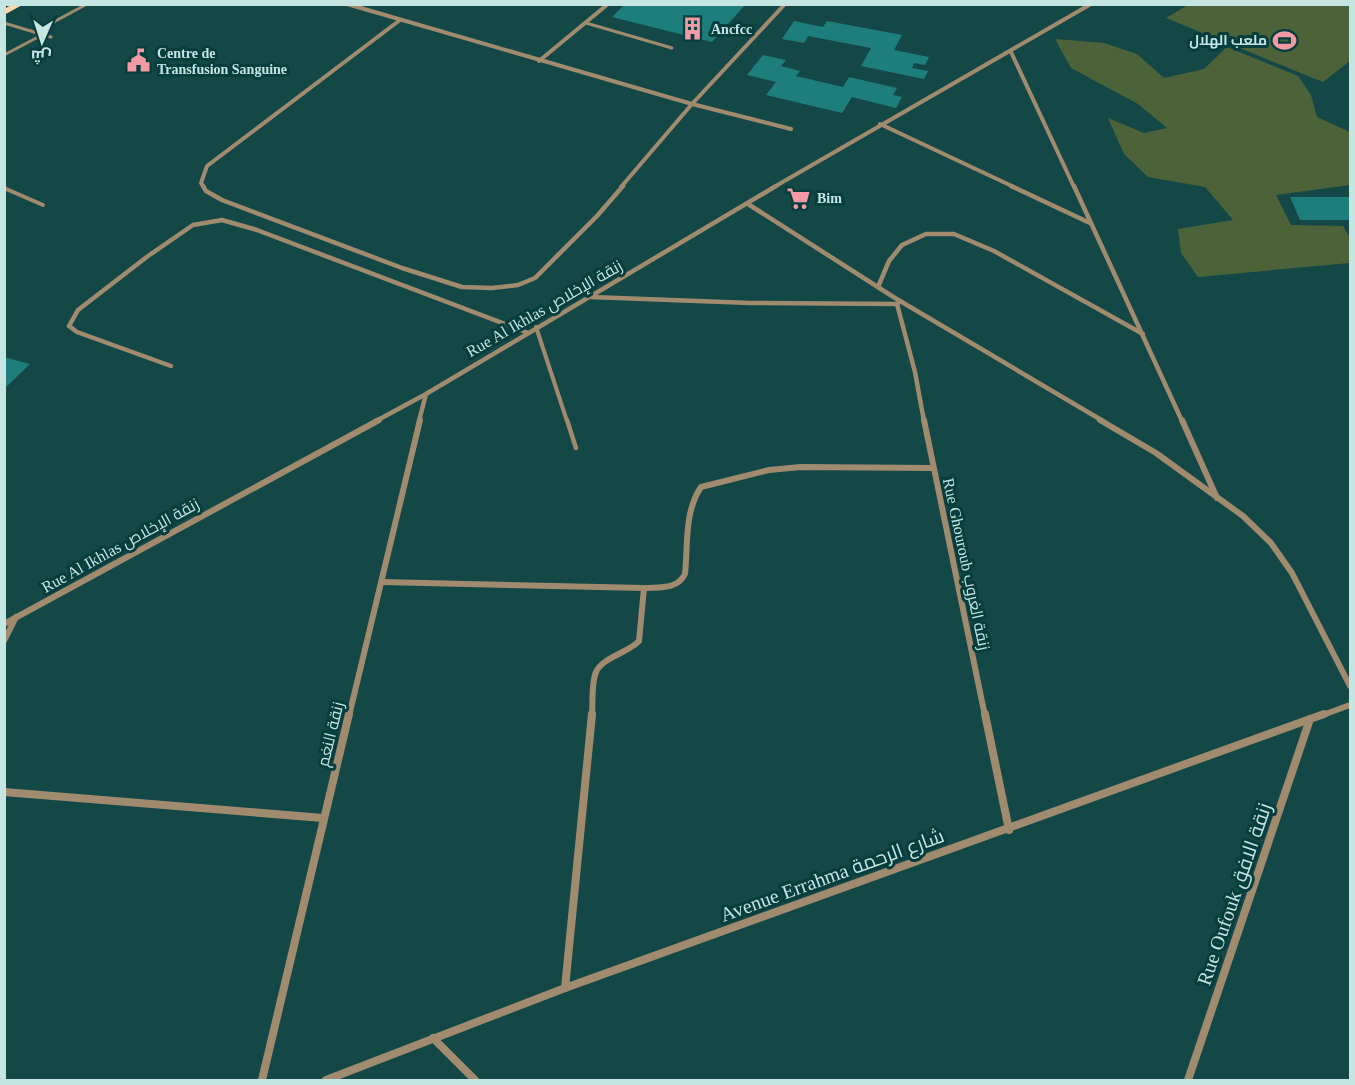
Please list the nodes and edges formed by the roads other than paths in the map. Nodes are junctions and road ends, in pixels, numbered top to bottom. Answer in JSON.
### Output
{"nodes":[{"id":1,"x":20,"y":4,"type":"edge"},
{"id":2,"x":87,"y":4,"type":"edge"},
{"id":3,"x":347,"y":4,"type":"edge"},
{"id":4,"x":608,"y":4,"type":"edge"},
{"id":5,"x":785,"y":4,"type":"edge"},
{"id":6,"x":1091,"y":4,"type":"edge"},
{"id":7,"x":4,"y":13,"type":"edge"},
{"id":8,"x":400,"y":20,"type":"junction"},
{"id":9,"x":4,"y":23,"type":"edge"},
{"id":10,"x":585,"y":23,"type":"junction"},
{"id":11,"x":35,"y":32,"type":"junction"},
{"id":12,"x":43,"y":35,"type":"junction"},
{"id":13,"x":51,"y":37,"type":"dead end"},
{"id":14,"x":672,"y":48,"type":"dead end"},
{"id":15,"x":1011,"y":52,"type":"junction"},
{"id":16,"x":4,"y":55,"type":"edge"},
{"id":17,"x":540,"y":61,"type":"junction"},
{"id":18,"x":692,"y":104,"type":"junction"},
{"id":19,"x":880,"y":124,"type":"junction"},
{"id":20,"x":791,"y":129,"type":"dead end"},
{"id":21,"x":4,"y":188,"type":"edge"},
{"id":22,"x":747,"y":204,"type":"junction"},
{"id":23,"x":43,"y":205,"type":"dead end"},
{"id":24,"x":1091,"y":223,"type":"junction"},
{"id":25,"x":878,"y":286,"type":"junction"},
{"id":26,"x":589,"y":297,"type":"junction"},
{"id":27,"x":897,"y":304,"type":"junction"},
{"id":28,"x":905,"y":304,"type":"junction"},
{"id":29,"x":536,"y":327,"type":"junction"},
{"id":30,"x":526,"y":332,"type":"junction"},
{"id":31,"x":1143,"y":334,"type":"junction"},
{"id":32,"x":171,"y":366,"type":"dead end"},
{"id":33,"x":426,"y":394,"type":"junction"},
{"id":34,"x":576,"y":448,"type":"dead end"},
{"id":35,"x":933,"y":468,"type":"junction"},
{"id":36,"x":1217,"y":499,"type":"junction"},
{"id":37,"x":381,"y":582,"type":"junction"},
{"id":38,"x":644,"y":588,"type":"junction"},
{"id":39,"x":16,"y":617,"type":"junction"},
{"id":40,"x":4,"y":624,"type":"edge"},
{"id":41,"x":4,"y":641,"type":"edge"},
{"id":42,"x":1350,"y":686,"type":"edge"},
{"id":43,"x":1350,"y":705,"type":"edge"},
{"id":44,"x":1310,"y":719,"type":"junction"},
{"id":45,"x":4,"y":792,"type":"edge"},
{"id":46,"x":323,"y":818,"type":"junction"},
{"id":47,"x":1009,"y":830,"type":"junction"},
{"id":48,"x":565,"y":988,"type":"junction"},
{"id":49,"x":433,"y":1038,"type":"junction"},
{"id":50,"x":262,"y":1080,"type":"edge"},
{"id":51,"x":326,"y":1080,"type":"edge"},
{"id":52,"x":475,"y":1080,"type":"edge"},
{"id":53,"x":1188,"y":1080,"type":"edge"}],
"edges":[{"from":1,"to":7,"type":"main road"},
{"from":2,"to":11,"type":"lane"},
{"from":3,"to":8,"type":"street"},
{"from":4,"to":10,"type":"street"},
{"from":5,"to":18,"type":"street"},
{"from":6,"to":15,"type":"street","name":"Rue Al Ikhlas زنقة الإخلاص"},
{"from":8,"to":17,"type":"street"},
{"from":8,"to":18,"type":"street"},
{"from":9,"to":11,"type":"lane"},
{"from":10,"to":14,"type":"lane"},
{"from":10,"to":17,"type":"street"},
{"from":11,"to":12,"type":"lane"},
{"from":12,"to":13,"type":"lane"},
{"from":12,"to":16,"type":"lane"},
{"from":15,"to":19,"type":"street","name":"Rue Al Ikhlas زنقة الإخلاص"},
{"from":15,"to":24,"type":"street"},
{"from":17,"to":18,"type":"street"},
{"from":18,"to":20,"type":"street"},
{"from":19,"to":22,"type":"street","name":"Rue Al Ikhlas زنقة الإخلاص"},
{"from":19,"to":24,"type":"street"},
{"from":21,"to":23,"type":"lane"},
{"from":22,"to":25,"type":"street"},
{"from":22,"to":26,"type":"street","name":"Rue Al Ikhlas زنقة الإخلاص"},
{"from":24,"to":31,"type":"street"},
{"from":25,"to":28,"type":"street"},
{"from":25,"to":31,"type":"street"},
{"from":26,"to":27,"type":"street"},
{"from":26,"to":29,"type":"street","name":"Rue Al Ikhlas زنقة الإخلاص"},
{"from":27,"to":28,"type":"street"},
{"from":27,"to":35,"type":"street","name":"Rue Ghouroub زنقة الغروب"},
{"from":28,"to":36,"type":"street"},
{"from":29,"to":30,"type":"street","name":"Rue Al Ikhlas زنقة الإخلاص"},
{"from":29,"to":34,"type":"lane"},
{"from":30,"to":32,"type":"street"},
{"from":30,"to":33,"type":"street","name":"Rue Al Ikhlas زنقة الإخلاص"},
{"from":31,"to":36,"type":"street"},
{"from":33,"to":37,"type":"street","name":"زنقة النغم"},
{"from":33,"to":39,"type":"street","name":"Rue Al Ikhlas زنقة الإخلاص"},
{"from":35,"to":38,"type":"street"},
{"from":35,"to":47,"type":"street","name":"Rue Ghouroub زنقة الغروب"},
{"from":36,"to":42,"type":"street"},
{"from":37,"to":38,"type":"street"},
{"from":37,"to":46,"type":"street","name":"زنقة النغم"},
{"from":38,"to":48,"type":"street"},
{"from":39,"to":40,"type":"street","name":"Rue Al Ikhlas زنقة الإخلاص"},
{"from":39,"to":41,"type":"street"},
{"from":43,"to":44,"type":"street","name":"Avenue Errahma شارع الرحمة"},
{"from":44,"to":47,"type":"street","name":"Avenue Errahma شارع الرحمة"},
{"from":44,"to":53,"type":"street","name":"Rue Oufouk زنقة الافق"},
{"from":45,"to":46,"type":"street"},
{"from":46,"to":50,"type":"street","name":"زنقة النغم"},
{"from":47,"to":48,"type":"street","name":"Avenue Errahma شارع الرحمة"},
{"from":48,"to":49,"type":"street","name":"Avenue Errahma شارع الرحمة"},
{"from":49,"to":51,"type":"street","name":"Avenue Errahma شارع الرحمة"},
{"from":49,"to":52,"type":"street"}]}
